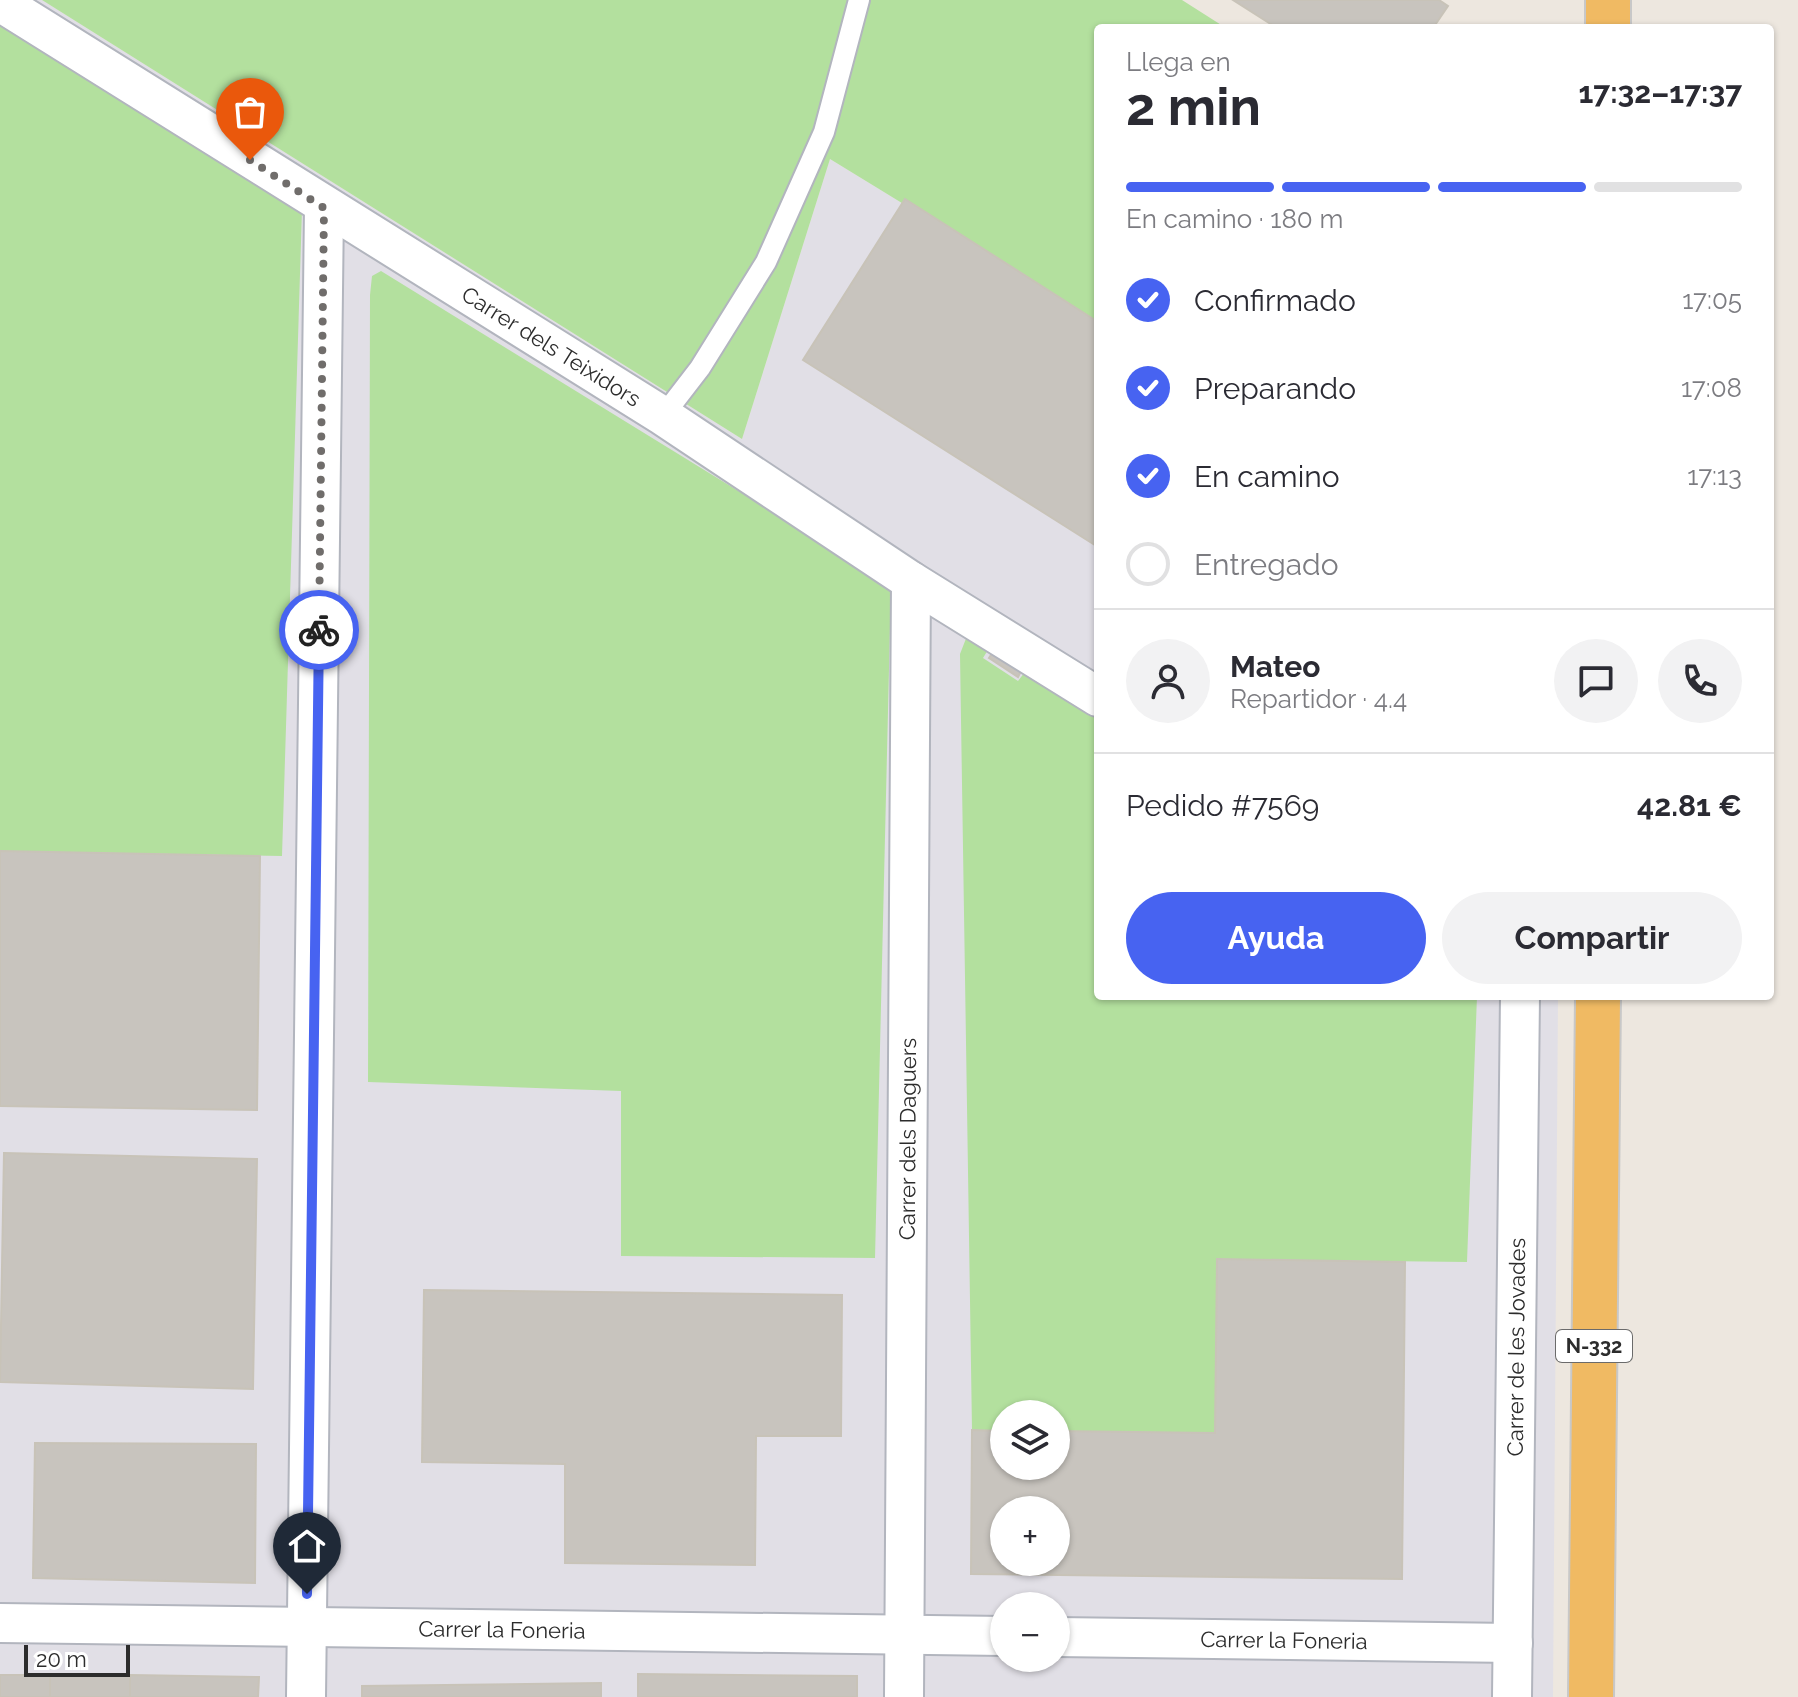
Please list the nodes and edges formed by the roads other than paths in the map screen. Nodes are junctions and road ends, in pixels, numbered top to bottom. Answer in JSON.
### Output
{"nodes":[{"id":1,"x":859,"y":0,"type":"edge"},
{"id":2,"x":1608,"y":0,"type":"edge"},
{"id":3,"x":0,"y":2,"type":"edge"},
{"id":4,"x":1608,"y":24,"type":"edge"},
{"id":5,"x":324,"y":208,"type":"junction"},
{"id":6,"x":663,"y":416,"type":"junction"},
{"id":7,"x":911,"y":581,"type":"junction"},
{"id":8,"x":1094,"y":695,"type":"edge"},
{"id":9,"x":1520,"y":1000,"type":"edge"},
{"id":10,"x":1598,"y":1000,"type":"edge"},
{"id":11,"x":0,"y":1623,"type":"edge"},
{"id":12,"x":306,"y":1625,"type":"junction"},
{"id":13,"x":904,"y":1635,"type":"junction"},
{"id":14,"x":990,"y":1636,"type":"edge"},
{"id":15,"x":1070,"y":1637,"type":"edge"},
{"id":16,"x":1513,"y":1643,"type":"junction"},
{"id":17,"x":306,"y":1697,"type":"edge"},
{"id":18,"x":904,"y":1697,"type":"edge"},
{"id":19,"x":1512,"y":1697,"type":"edge"},
{"id":20,"x":1591,"y":1697,"type":"edge"}],
"edges":[{"from":1,"to":6,"type":"lane"},
{"from":2,"to":4,"type":"highway"},
{"from":3,"to":5,"type":"street","name":"Carrer dels Teixidors"},
{"from":5,"to":6,"type":"street","name":"Carrer dels Teixidors"},
{"from":5,"to":12,"type":"street"},
{"from":6,"to":7,"type":"street","name":"Carrer dels Teixidors"},
{"from":7,"to":8,"type":"street","name":"Carrer dels Teixidors"},
{"from":7,"to":13,"type":"street","name":"Carrer dels Daguers"},
{"from":9,"to":16,"type":"street","name":"Carrer de les Jovades"},
{"from":10,"to":20,"type":"highway","number":"N-332"},
{"from":11,"to":12,"type":"street","name":"Carrer la Foneria"},
{"from":12,"to":13,"type":"street","name":"Carrer la Foneria"},
{"from":12,"to":17,"type":"street"},
{"from":13,"to":14,"type":"street","name":"Carrer la Foneria"},
{"from":13,"to":18,"type":"street","name":"Carrer dels Daguers"},
{"from":15,"to":16,"type":"street","name":"Carrer la Foneria"},
{"from":16,"to":19,"type":"street","name":"Carrer de les Jovades"}]}
